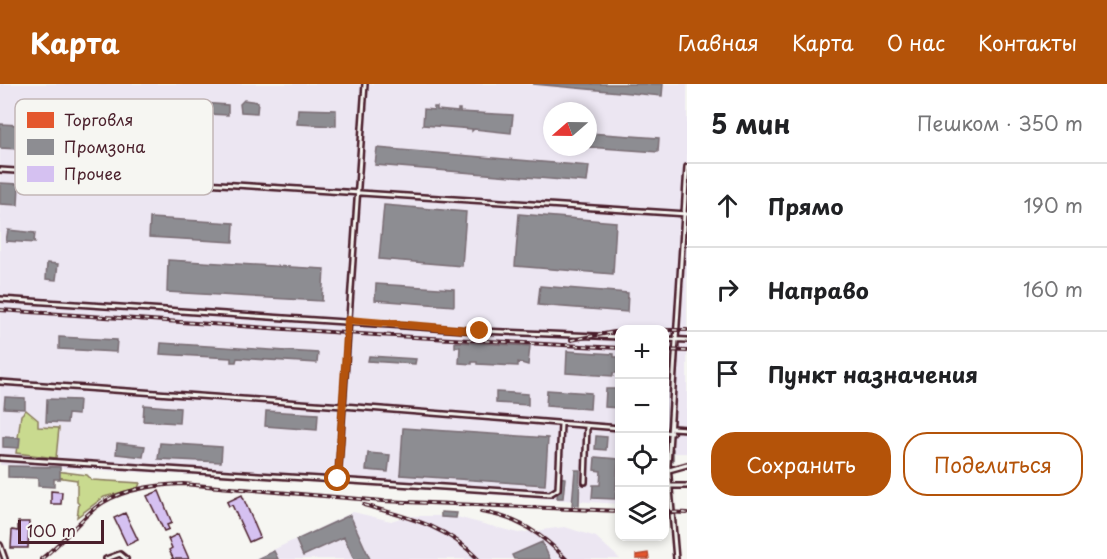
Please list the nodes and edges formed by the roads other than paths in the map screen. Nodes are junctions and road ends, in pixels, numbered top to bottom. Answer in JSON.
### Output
{"nodes":[{"id":1,"x":365,"y":84,"type":"edge"},
{"id":2,"x":687,"y":167,"type":"edge"},
{"id":3,"x":0,"y":170,"type":"edge"},
{"id":4,"x":15,"y":171,"type":"edge"},
{"id":5,"x":213,"y":184,"type":"edge"},
{"id":6,"x":357,"y":193,"type":"junction"},
{"id":7,"x":686,"y":214,"type":"edge"},
{"id":8,"x":0,"y":299,"type":"edge"},
{"id":9,"x":348,"y":320,"type":"junction"},
{"id":10,"x":615,"y":337,"type":"edge"},
{"id":11,"x":669,"y":339,"type":"edge"},
{"id":12,"x":677,"y":339,"type":"junction"},
{"id":13,"x":687,"y":340,"type":"edge"},
{"id":14,"x":0,"y":382,"type":"edge"},
{"id":15,"x":343,"y":406,"type":"junction"},
{"id":16,"x":561,"y":424,"type":"junction"},
{"id":17,"x":587,"y":426,"type":"junction"},
{"id":18,"x":615,"y":428,"type":"edge"},
{"id":19,"x":687,"y":429,"type":"edge"},
{"id":20,"x":672,"y":430,"type":"junction"},
{"id":21,"x":669,"y":431,"type":"edge"},
{"id":22,"x":0,"y":458,"type":"edge"},
{"id":23,"x":687,"y":465,"type":"edge"},
{"id":24,"x":669,"y":470,"type":"junction"},
{"id":25,"x":338,"y":479,"type":"junction"},
{"id":26,"x":585,"y":482,"type":"dead end"},
{"id":27,"x":670,"y":486,"type":"junction"},
{"id":28,"x":687,"y":486,"type":"edge"},
{"id":29,"x":0,"y":545,"type":"edge"},
{"id":30,"x":5,"y":559,"type":"edge"},
{"id":31,"x":106,"y":559,"type":"edge"},
{"id":32,"x":126,"y":559,"type":"edge"},
{"id":33,"x":676,"y":559,"type":"edge"}],
"edges":[{"from":1,"to":6,"type":"lane"},
{"from":2,"to":7,"type":"lane"},
{"from":3,"to":4,"type":"lane"},
{"from":5,"to":6,"type":"lane"},
{"from":6,"to":7,"type":"lane"},
{"from":6,"to":9,"type":"lane"},
{"from":7,"to":12,"type":"lane"},
{"from":8,"to":9,"type":"lane"},
{"from":9,"to":10,"type":"lane"},
{"from":9,"to":15,"type":"lane"},
{"from":11,"to":12,"type":"lane"},
{"from":12,"to":13,"type":"lane"},
{"from":12,"to":20,"type":"lane"},
{"from":14,"to":15,"type":"lane"},
{"from":15,"to":16,"type":"lane"},
{"from":15,"to":25,"type":"lane"},
{"from":16,"to":17,"type":"lane"},
{"from":16,"to":25,"type":"lane"},
{"from":17,"to":18,"type":"lane"},
{"from":17,"to":26,"type":"lane"},
{"from":19,"to":20,"type":"lane"},
{"from":20,"to":21,"type":"lane"},
{"from":20,"to":24,"type":"lane"},
{"from":22,"to":25,"type":"lane"},
{"from":23,"to":24,"type":"lane"},
{"from":24,"to":27,"type":"lane"},
{"from":27,"to":28,"type":"lane"},
{"from":27,"to":33,"type":"lane"},
{"from":29,"to":30,"type":"lane"},
{"from":31,"to":32,"type":"lane"}]}
